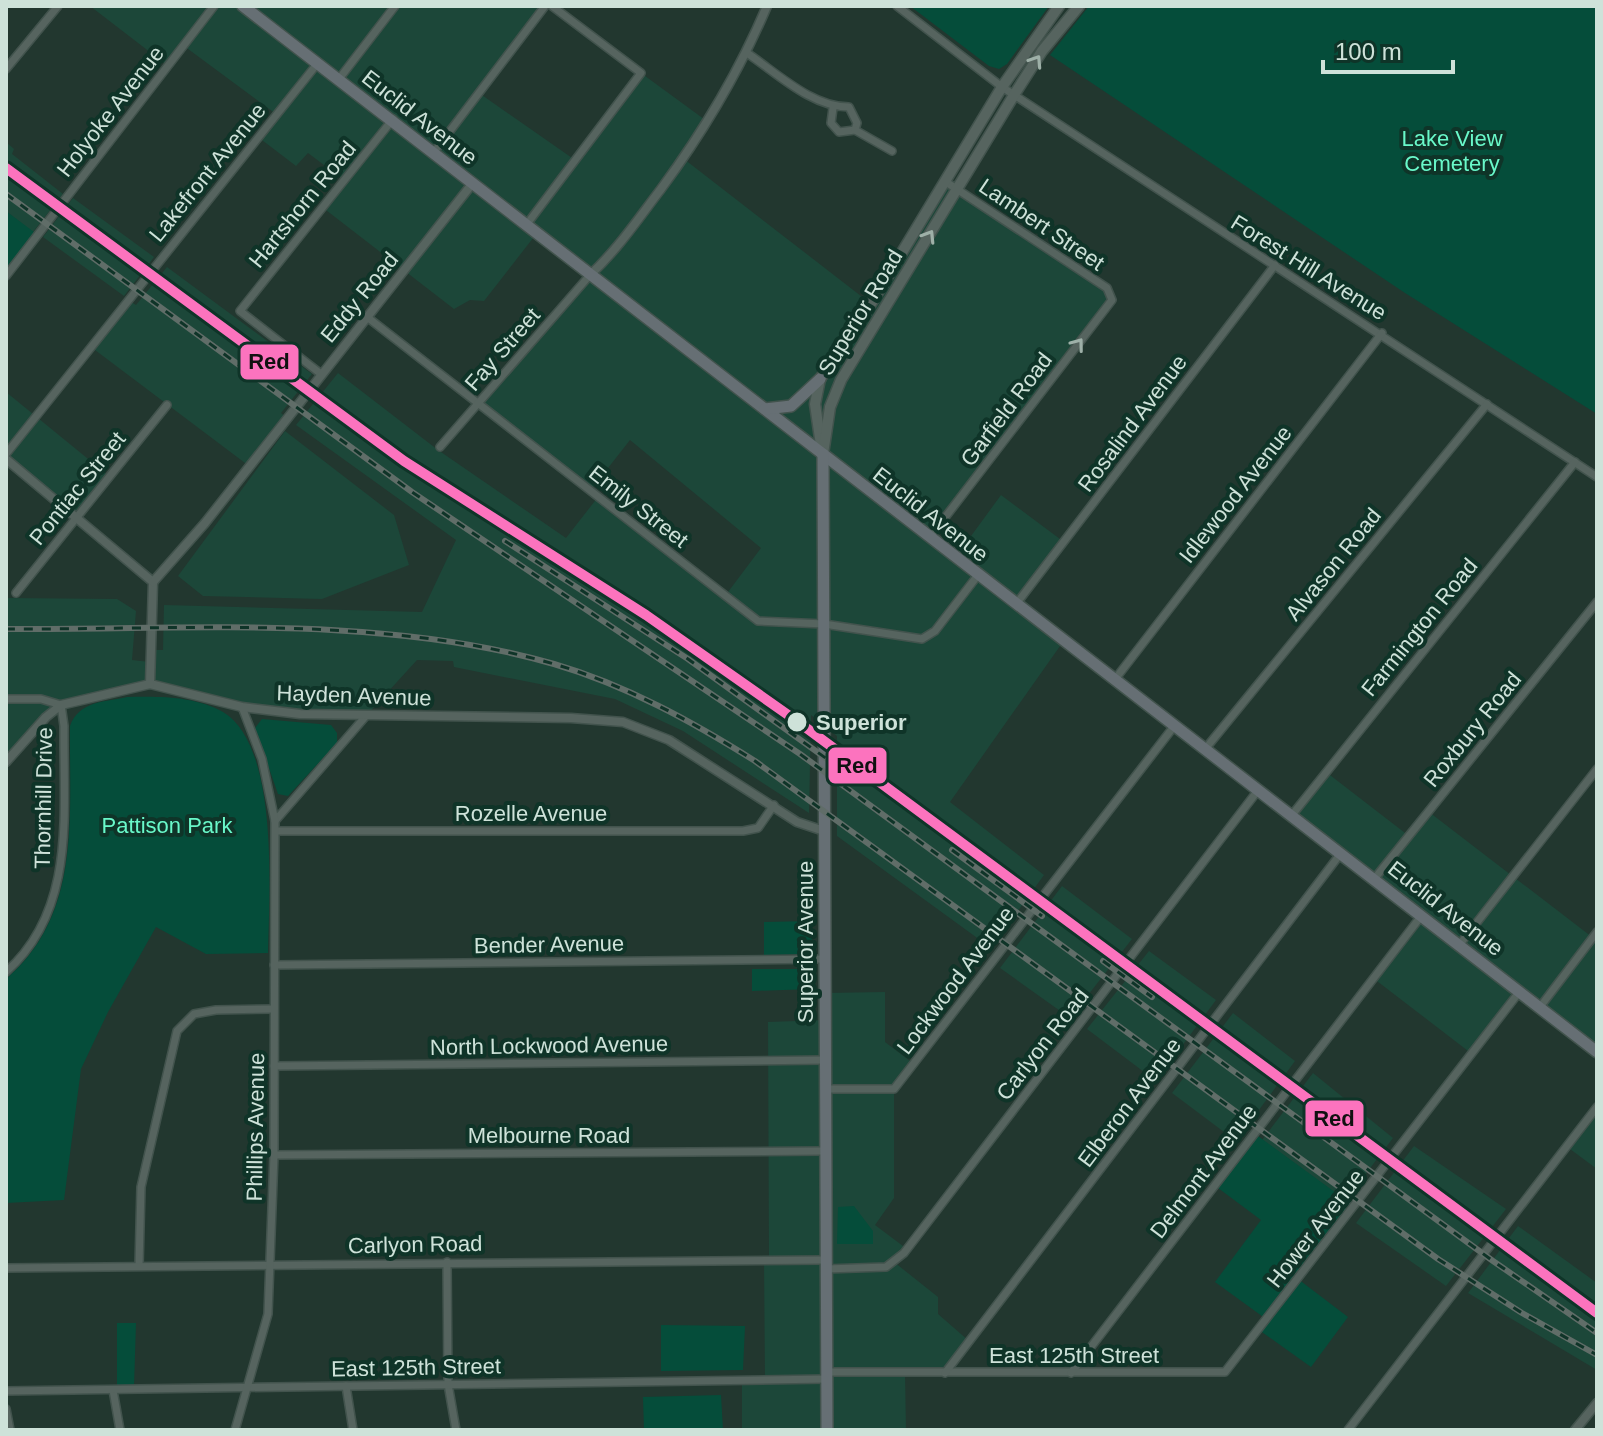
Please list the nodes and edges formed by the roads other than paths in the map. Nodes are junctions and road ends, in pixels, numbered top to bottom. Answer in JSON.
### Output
{"nodes":[{"id":1,"x":58,"y":6,"type":"edge"},
{"id":2,"x":214,"y":6,"type":"edge"},
{"id":3,"x":243,"y":6,"type":"edge"},
{"id":4,"x":395,"y":6,"type":"edge"},
{"id":5,"x":545,"y":6,"type":"edge"},
{"id":6,"x":552,"y":6,"type":"edge"},
{"id":7,"x":767,"y":6,"type":"edge"},
{"id":8,"x":897,"y":6,"type":"edge"},
{"id":9,"x":1059,"y":6,"type":"edge"},
{"id":10,"x":1079,"y":6,"type":"edge"},
{"id":11,"x":747,"y":53,"type":"junction"},
{"id":12,"x":317,"y":64,"type":"junction"},
{"id":13,"x":6,"y":69,"type":"edge"},
{"id":14,"x":339,"y":79,"type":"junction"},
{"id":15,"x":1002,"y":87,"type":"junction"},
{"id":16,"x":1014,"y":95,"type":"junction"},
{"id":17,"x":833,"y":108,"type":"junction"},
{"id":18,"x":393,"y":119,"type":"junction"},
{"id":19,"x":855,"y":130,"type":"junction"},
{"id":20,"x":892,"y":151,"type":"dead end"},
{"id":21,"x":434,"y":152,"type":"junction"},
{"id":22,"x":946,"y":182,"type":"junction"},
{"id":23,"x":472,"y":184,"type":"junction"},
{"id":24,"x":958,"y":190,"type":"junction"},
{"id":25,"x":527,"y":224,"type":"junction"},
{"id":26,"x":1275,"y":265,"type":"junction"},
{"id":27,"x":590,"y":275,"type":"junction"},
{"id":28,"x":6,"y":276,"type":"edge"},
{"id":29,"x":1112,"y":300,"type":"joint"},
{"id":30,"x":367,"y":317,"type":"junction"},
{"id":31,"x":1382,"y":333,"type":"junction"},
{"id":32,"x":321,"y":374,"type":"junction"},
{"id":33,"x":820,"y":379,"type":"junction"},
{"id":34,"x":478,"y":404,"type":"junction"},
{"id":35,"x":1487,"y":404,"type":"junction"},
{"id":36,"x":167,"y":405,"type":"dead end"},
{"id":37,"x":765,"y":409,"type":"junction"},
{"id":38,"x":440,"y":447,"type":"dead end"},
{"id":39,"x":823,"y":454,"type":"junction"},
{"id":40,"x":6,"y":456,"type":"edge"},
{"id":41,"x":1575,"y":462,"type":"junction"},
{"id":42,"x":1597,"y":477,"type":"edge"},
{"id":43,"x":77,"y":516,"type":"junction"},
{"id":44,"x":929,"y":539,"type":"junction"},
{"id":45,"x":978,"y":575,"type":"junction"},
{"id":46,"x":153,"y":582,"type":"junction"},
{"id":47,"x":16,"y":593,"type":"dead end"},
{"id":48,"x":1597,"y":602,"type":"edge"},
{"id":49,"x":1017,"y":603,"type":"junction"},
{"id":50,"x":824,"y":624,"type":"junction"},
{"id":51,"x":1116,"y":678,"type":"junction"},
{"id":52,"x":150,"y":684,"type":"junction"},
{"id":53,"x":6,"y":699,"type":"edge"},
{"id":54,"x":61,"y":705,"type":"junction"},
{"id":55,"x":242,"y":707,"type":"junction"},
{"id":56,"x":365,"y":717,"type":"junction"},
{"id":57,"x":1175,"y":725,"type":"junction"},
{"id":58,"x":1206,"y":748,"type":"junction"},
{"id":59,"x":6,"y":762,"type":"edge"},
{"id":60,"x":1597,"y":769,"type":"edge"},
{"id":61,"x":1259,"y":789,"type":"junction"},
{"id":62,"x":774,"y":805,"type":"junction"},
{"id":63,"x":1292,"y":815,"type":"junction"},
{"id":64,"x":275,"y":821,"type":"junction"},
{"id":65,"x":276,"y":831,"type":"junction"},
{"id":66,"x":824,"y":831,"type":"junction"},
{"id":67,"x":1342,"y":853,"type":"junction"},
{"id":68,"x":1375,"y":878,"type":"junction"},
{"id":69,"x":1422,"y":915,"type":"junction"},
{"id":70,"x":1597,"y":932,"type":"edge"},
{"id":71,"x":1460,"y":944,"type":"junction"},
{"id":72,"x":825,"y":959,"type":"junction"},
{"id":73,"x":274,"y":965,"type":"junction"},
{"id":74,"x":6,"y":972,"type":"edge"},
{"id":75,"x":1520,"y":991,"type":"junction"},
{"id":76,"x":1540,"y":1007,"type":"junction"},
{"id":77,"x":274,"y":1009,"type":"junction"},
{"id":78,"x":1597,"y":1052,"type":"edge"},
{"id":79,"x":825,"y":1060,"type":"junction"},
{"id":80,"x":274,"y":1066,"type":"junction"},
{"id":81,"x":826,"y":1089,"type":"junction"},
{"id":82,"x":1597,"y":1107,"type":"edge"},
{"id":83,"x":825,"y":1151,"type":"junction"},
{"id":84,"x":274,"y":1155,"type":"junction"},
{"id":85,"x":447,"y":1262,"type":"junction"},
{"id":86,"x":825,"y":1264,"type":"junction"},
{"id":87,"x":271,"y":1265,"type":"junction"},
{"id":88,"x":139,"y":1266,"type":"junction"},
{"id":89,"x":6,"y":1268,"type":"edge"},
{"id":90,"x":1225,"y":1372,"type":"joint"},
{"id":91,"x":945,"y":1373,"type":"junction"},
{"id":92,"x":1071,"y":1373,"type":"junction"},
{"id":93,"x":827,"y":1376,"type":"junction"},
{"id":94,"x":448,"y":1384,"type":"junction"},
{"id":95,"x":346,"y":1386,"type":"junction"},
{"id":96,"x":248,"y":1389,"type":"junction"},
{"id":97,"x":113,"y":1390,"type":"junction"},
{"id":98,"x":6,"y":1391,"type":"edge"},
{"id":99,"x":1596,"y":1406,"type":"edge"},
{"id":100,"x":6,"y":1409,"type":"edge"},
{"id":101,"x":10,"y":1430,"type":"edge"},
{"id":102,"x":120,"y":1430,"type":"edge"},
{"id":103,"x":235,"y":1430,"type":"edge"},
{"id":104,"x":353,"y":1430,"type":"edge"},
{"id":105,"x":456,"y":1430,"type":"edge"},
{"id":106,"x":827,"y":1430,"type":"edge"},
{"id":107,"x":1348,"y":1430,"type":"edge"},
{"id":108,"x":1575,"y":1430,"type":"edge"}],
"edges":[{"from":1,"to":13,"type":"street"},
{"from":2,"to":28,"type":"street","name":"Holyoke Avenue"},
{"from":3,"to":12,"type":"main road","name":"Euclid Avenue"},
{"from":4,"to":14,"type":"street"},
{"from":5,"to":21,"type":"street"},
{"from":6,"to":25,"type":"street"},
{"from":7,"to":11,"type":"street"},
{"from":8,"to":15,"type":"street","name":"Forest Hill Avenue"},
{"from":9,"to":15,"type":"main road","name":"Superior Road"},
{"from":16,"to":10,"type":"main road","name":"Superior Road","one_way":true},
{"from":11,"to":17,"type":"street"},
{"from":11,"to":27,"type":"street"},
{"from":12,"to":14,"type":"main road","name":"Euclid Avenue"},
{"from":12,"to":40,"type":"street","name":"Lakefront Avenue"},
{"from":14,"to":18,"type":"main road","name":"Euclid Avenue"},
{"from":15,"to":16,"type":"street","name":"Forest Hill Avenue"},
{"from":15,"to":22,"type":"main road","name":"Superior Road"},
{"from":16,"to":24,"type":"main road","name":"Superior Road"},
{"from":16,"to":26,"type":"street","name":"Forest Hill Avenue"},
{"from":17,"to":19,"type":"street"},
{"from":17,"to":19,"type":"street"},
{"from":18,"to":21,"type":"main road","name":"Euclid Avenue"},
{"from":18,"to":32,"type":"street","name":"Hartshorn Road"},
{"from":19,"to":20,"type":"street"},
{"from":21,"to":23,"type":"main road","name":"Euclid Avenue"},
{"from":22,"to":24,"type":"street","name":"Lambert Street"},
{"from":22,"to":33,"type":"main road","name":"Superior Road"},
{"from":23,"to":25,"type":"main road","name":"Euclid Avenue"},
{"from":23,"to":30,"type":"street","name":"Eddy Road"},
{"from":24,"to":29,"type":"street","name":"Lambert Street"},
{"from":39,"to":24,"type":"main road","name":"Superior Road","one_way":true},
{"from":25,"to":27,"type":"main road","name":"Euclid Avenue"},
{"from":26,"to":31,"type":"street","name":"Forest Hill Avenue"},
{"from":26,"to":49,"type":"street","name":"Rosalind Avenue"},
{"from":27,"to":34,"type":"street","name":"Fay Street"},
{"from":27,"to":37,"type":"main road","name":"Euclid Avenue"},
{"from":44,"to":29,"type":"street","name":"Garfield Road","one_way":true},
{"from":30,"to":32,"type":"street","name":"Eddy Road"},
{"from":30,"to":34,"type":"street","name":"Emily Street"},
{"from":31,"to":35,"type":"street","name":"Forest Hill Avenue"},
{"from":31,"to":51,"type":"street","name":"Idlewood Avenue"},
{"from":32,"to":46,"type":"street","name":"Eddy Road"},
{"from":33,"to":37,"type":"main road"},
{"from":33,"to":39,"type":"main road","name":"Superior Road"},
{"from":34,"to":38,"type":"street","name":"Fay Street"},
{"from":34,"to":50,"type":"street","name":"Emily Street"},
{"from":35,"to":41,"type":"street","name":"Forest Hill Avenue"},
{"from":35,"to":58,"type":"street","name":"Alvason Road"},
{"from":36,"to":43,"type":"street","name":"Pontiac Street"},
{"from":37,"to":39,"type":"main road","name":"Euclid Avenue"},
{"from":39,"to":44,"type":"main road","name":"Euclid Avenue"},
{"from":39,"to":50,"type":"main road","name":"Superior Avenue"},
{"from":40,"to":43,"type":"street"},
{"from":41,"to":42,"type":"street","name":"Forest Hill Avenue"},
{"from":41,"to":63,"type":"street","name":"Farmington Road"},
{"from":43,"to":46,"type":"street"},
{"from":43,"to":47,"type":"street","name":"Pontiac Street"},
{"from":44,"to":45,"type":"main road","name":"Euclid Avenue"},
{"from":45,"to":49,"type":"main road","name":"Euclid Avenue"},
{"from":45,"to":50,"type":"street","name":"Emily Street"},
{"from":46,"to":52,"type":"street"},
{"from":48,"to":68,"type":"street","name":"Roxbury Road"},
{"from":49,"to":51,"type":"main road","name":"Euclid Avenue"},
{"from":50,"to":66,"type":"main road","name":"Superior Avenue"},
{"from":51,"to":57,"type":"main road","name":"Euclid Avenue"},
{"from":52,"to":54,"type":"street"},
{"from":52,"to":55,"type":"street","name":"Hayden Avenue"},
{"from":53,"to":54,"type":"street"},
{"from":54,"to":59,"type":"street"},
{"from":54,"to":74,"type":"street","name":"Thornhill Drive"},
{"from":55,"to":56,"type":"street","name":"Hayden Avenue"},
{"from":55,"to":64,"type":"street","name":"Phillips Avenue"},
{"from":56,"to":62,"type":"street","name":"Hayden Avenue"},
{"from":56,"to":64,"type":"street"},
{"from":57,"to":58,"type":"main road","name":"Euclid Avenue"},
{"from":57,"to":81,"type":"street","name":"Lockwood Avenue"},
{"from":58,"to":61,"type":"main road","name":"Euclid Avenue"},
{"from":60,"to":71,"type":"street"},
{"from":61,"to":63,"type":"main road","name":"Euclid Avenue"},
{"from":61,"to":86,"type":"street","name":"Carlyon Road"},
{"from":62,"to":65,"type":"street","name":"Rozelle Avenue"},
{"from":62,"to":66,"type":"street","name":"Hayden Avenue"},
{"from":63,"to":67,"type":"main road","name":"Euclid Avenue"},
{"from":64,"to":65,"type":"street","name":"Phillips Avenue"},
{"from":65,"to":73,"type":"street","name":"Phillips Avenue"},
{"from":66,"to":72,"type":"main road","name":"Superior Avenue"},
{"from":67,"to":68,"type":"main road","name":"Euclid Avenue"},
{"from":67,"to":91,"type":"street","name":"Elberon Avenue"},
{"from":68,"to":69,"type":"main road","name":"Euclid Avenue"},
{"from":69,"to":71,"type":"main road","name":"Euclid Avenue"},
{"from":69,"to":92,"type":"street","name":"Delmont Avenue"},
{"from":70,"to":76,"type":"street"},
{"from":71,"to":75,"type":"main road","name":"Euclid Avenue"},
{"from":72,"to":73,"type":"street","name":"Bender Avenue"},
{"from":72,"to":79,"type":"main road","name":"Superior Avenue"},
{"from":73,"to":77,"type":"street","name":"Phillips Avenue"},
{"from":75,"to":76,"type":"main road","name":"Euclid Avenue"},
{"from":75,"to":90,"type":"street","name":"Hower Avenue"},
{"from":76,"to":78,"type":"main road","name":"Euclid Avenue"},
{"from":77,"to":80,"type":"street","name":"Phillips Avenue"},
{"from":77,"to":88,"type":"street"},
{"from":79,"to":80,"type":"street","name":"North Lockwood Avenue"},
{"from":79,"to":81,"type":"main road","name":"Superior Avenue"},
{"from":80,"to":84,"type":"street","name":"Phillips Avenue"},
{"from":81,"to":83,"type":"main road","name":"Superior Avenue"},
{"from":82,"to":107,"type":"street"},
{"from":83,"to":84,"type":"street","name":"Melbourne Road"},
{"from":83,"to":86,"type":"main road","name":"Superior Avenue"},
{"from":84,"to":87,"type":"street","name":"Phillips Avenue"},
{"from":85,"to":86,"type":"street","name":"Carlyon Road"},
{"from":85,"to":87,"type":"street","name":"Carlyon Road"},
{"from":85,"to":94,"type":"street"},
{"from":86,"to":93,"type":"main road","name":"Superior Avenue"},
{"from":87,"to":88,"type":"street","name":"Carlyon Road"},
{"from":87,"to":96,"type":"street","name":"Phillips Avenue"},
{"from":88,"to":89,"type":"street","name":"Carlyon Road"},
{"from":90,"to":92,"type":"street","name":"East 125th Street"},
{"from":91,"to":92,"type":"street","name":"East 125th Street"},
{"from":91,"to":93,"type":"street","name":"East 125th Street"},
{"from":93,"to":94,"type":"street","name":"East 125th Street"},
{"from":93,"to":106,"type":"main road","name":"Superior Avenue"},
{"from":94,"to":95,"type":"street","name":"East 125th Street"},
{"from":94,"to":105,"type":"street"},
{"from":95,"to":96,"type":"street","name":"East 125th Street"},
{"from":95,"to":104,"type":"street"},
{"from":96,"to":97,"type":"street","name":"East 125th Street"},
{"from":96,"to":103,"type":"street","name":"Phillips Avenue"},
{"from":97,"to":98,"type":"street","name":"East 125th Street"},
{"from":97,"to":102,"type":"street"},
{"from":99,"to":108,"type":"street"},
{"from":100,"to":101,"type":"street"}]}
